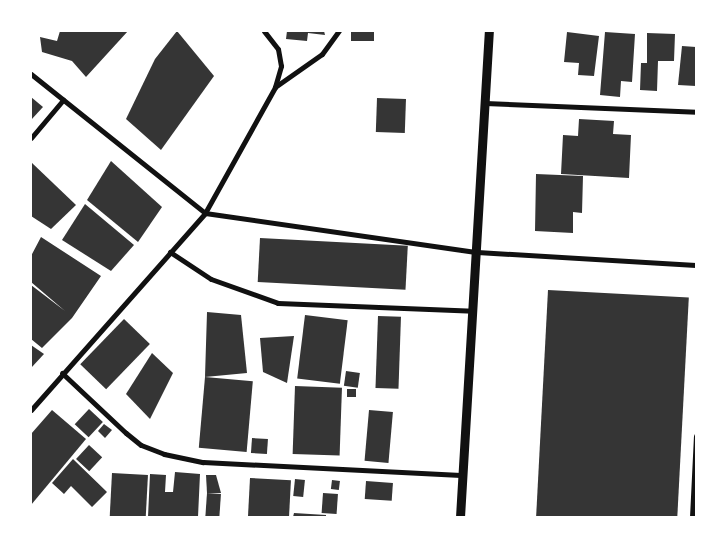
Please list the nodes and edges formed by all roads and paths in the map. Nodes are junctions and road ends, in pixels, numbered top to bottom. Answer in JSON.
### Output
{"nodes":[{"id":1,"x":264,"y":31,"type":"edge"},
{"id":2,"x":339,"y":31,"type":"edge"},
{"id":3,"x":489,"y":31,"type":"edge"},
{"id":4,"x":31,"y":74,"type":"edge"},
{"id":5,"x":275,"y":87,"type":"junction"},
{"id":6,"x":63,"y":100,"type":"junction"},
{"id":7,"x":485,"y":103,"type":"junction"},
{"id":8,"x":696,"y":112,"type":"edge"},
{"id":9,"x":31,"y":138,"type":"edge"},
{"id":10,"x":205,"y":213,"type":"junction"},
{"id":11,"x":170,"y":252,"type":"junction"},
{"id":12,"x":477,"y":252,"type":"junction"},
{"id":13,"x":696,"y":265,"type":"edge"},
{"id":14,"x":473,"y":311,"type":"junction"},
{"id":15,"x":62,"y":373,"type":"junction"},
{"id":16,"x":31,"y":410,"type":"edge"},
{"id":17,"x":696,"y":436,"type":"edge"},
{"id":18,"x":695,"y":459,"type":"edge"},
{"id":19,"x":461,"y":475,"type":"junction"},
{"id":20,"x":460,"y":517,"type":"edge"},
{"id":21,"x":692,"y":517,"type":"edge"}],
"edges":[{"from":1,"to":5,"type":"street"},
{"from":2,"to":5,"type":"street"},
{"from":3,"to":7,"type":"street"},
{"from":4,"to":6,"type":"street"},
{"from":5,"to":10,"type":"street"},
{"from":6,"to":9,"type":"street"},
{"from":6,"to":10,"type":"street"},
{"from":7,"to":8,"type":"street"},
{"from":7,"to":12,"type":"street"},
{"from":10,"to":11,"type":"street"},
{"from":10,"to":12,"type":"street"},
{"from":11,"to":14,"type":"street"},
{"from":11,"to":15,"type":"street"},
{"from":12,"to":13,"type":"street"},
{"from":12,"to":14,"type":"street"},
{"from":14,"to":19,"type":"street"},
{"from":15,"to":16,"type":"street"},
{"from":15,"to":19,"type":"street"},
{"from":17,"to":18,"type":"street"},
{"from":18,"to":21,"type":"street"},
{"from":19,"to":20,"type":"street"}]}
